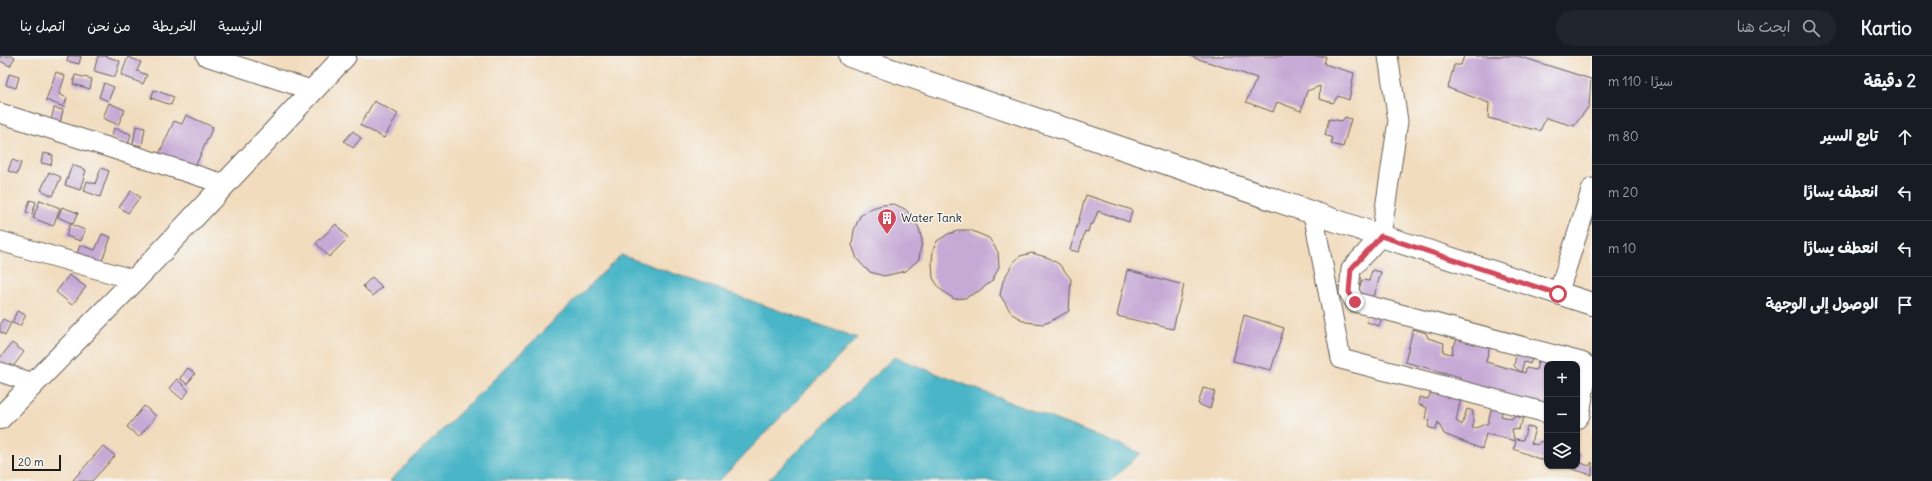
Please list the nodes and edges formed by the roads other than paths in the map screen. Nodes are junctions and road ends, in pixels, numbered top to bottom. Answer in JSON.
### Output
{"nodes":[{"id":1,"x":206,"y":56,"type":"edge"},
{"id":2,"x":346,"y":56,"type":"edge"},
{"id":3,"x":850,"y":56,"type":"edge"},
{"id":4,"x":1388,"y":56,"type":"edge"},
{"id":5,"x":314,"y":91,"type":"junction"},
{"id":6,"x":0,"y":113,"type":"edge"},
{"id":7,"x":224,"y":184,"type":"junction"},
{"id":8,"x":1592,"y":188,"type":"edge"},
{"id":9,"x":1313,"y":213,"type":"junction"},
{"id":10,"x":1381,"y":236,"type":"junction"},
{"id":11,"x":0,"y":241,"type":"edge"},
{"id":12,"x":135,"y":280,"type":"junction"},
{"id":13,"x":1558,"y":294,"type":"junction"},
{"id":14,"x":1592,"y":304,"type":"edge"},
{"id":15,"x":0,"y":372,"type":"edge"},
{"id":16,"x":33,"y":382,"type":"junction"},
{"id":17,"x":1544,"y":412,"type":"edge"},
{"id":18,"x":1580,"y":414,"type":"edge"},
{"id":19,"x":0,"y":418,"type":"edge"}],
"edges":[{"from":1,"to":5,"type":"street"},
{"from":2,"to":5,"type":"street"},
{"from":3,"to":9,"type":"street"},
{"from":4,"to":10,"type":"street"},
{"from":5,"to":7,"type":"street"},
{"from":6,"to":7,"type":"street"},
{"from":7,"to":12,"type":"street"},
{"from":8,"to":13,"type":"street"},
{"from":9,"to":10,"type":"street"},
{"from":9,"to":17,"type":"street"},
{"from":10,"to":13,"type":"street"},
{"from":10,"to":18,"type":"street"},
{"from":11,"to":12,"type":"street"},
{"from":12,"to":16,"type":"street"},
{"from":13,"to":14,"type":"street"},
{"from":15,"to":16,"type":"street"},
{"from":16,"to":19,"type":"street"}]}
